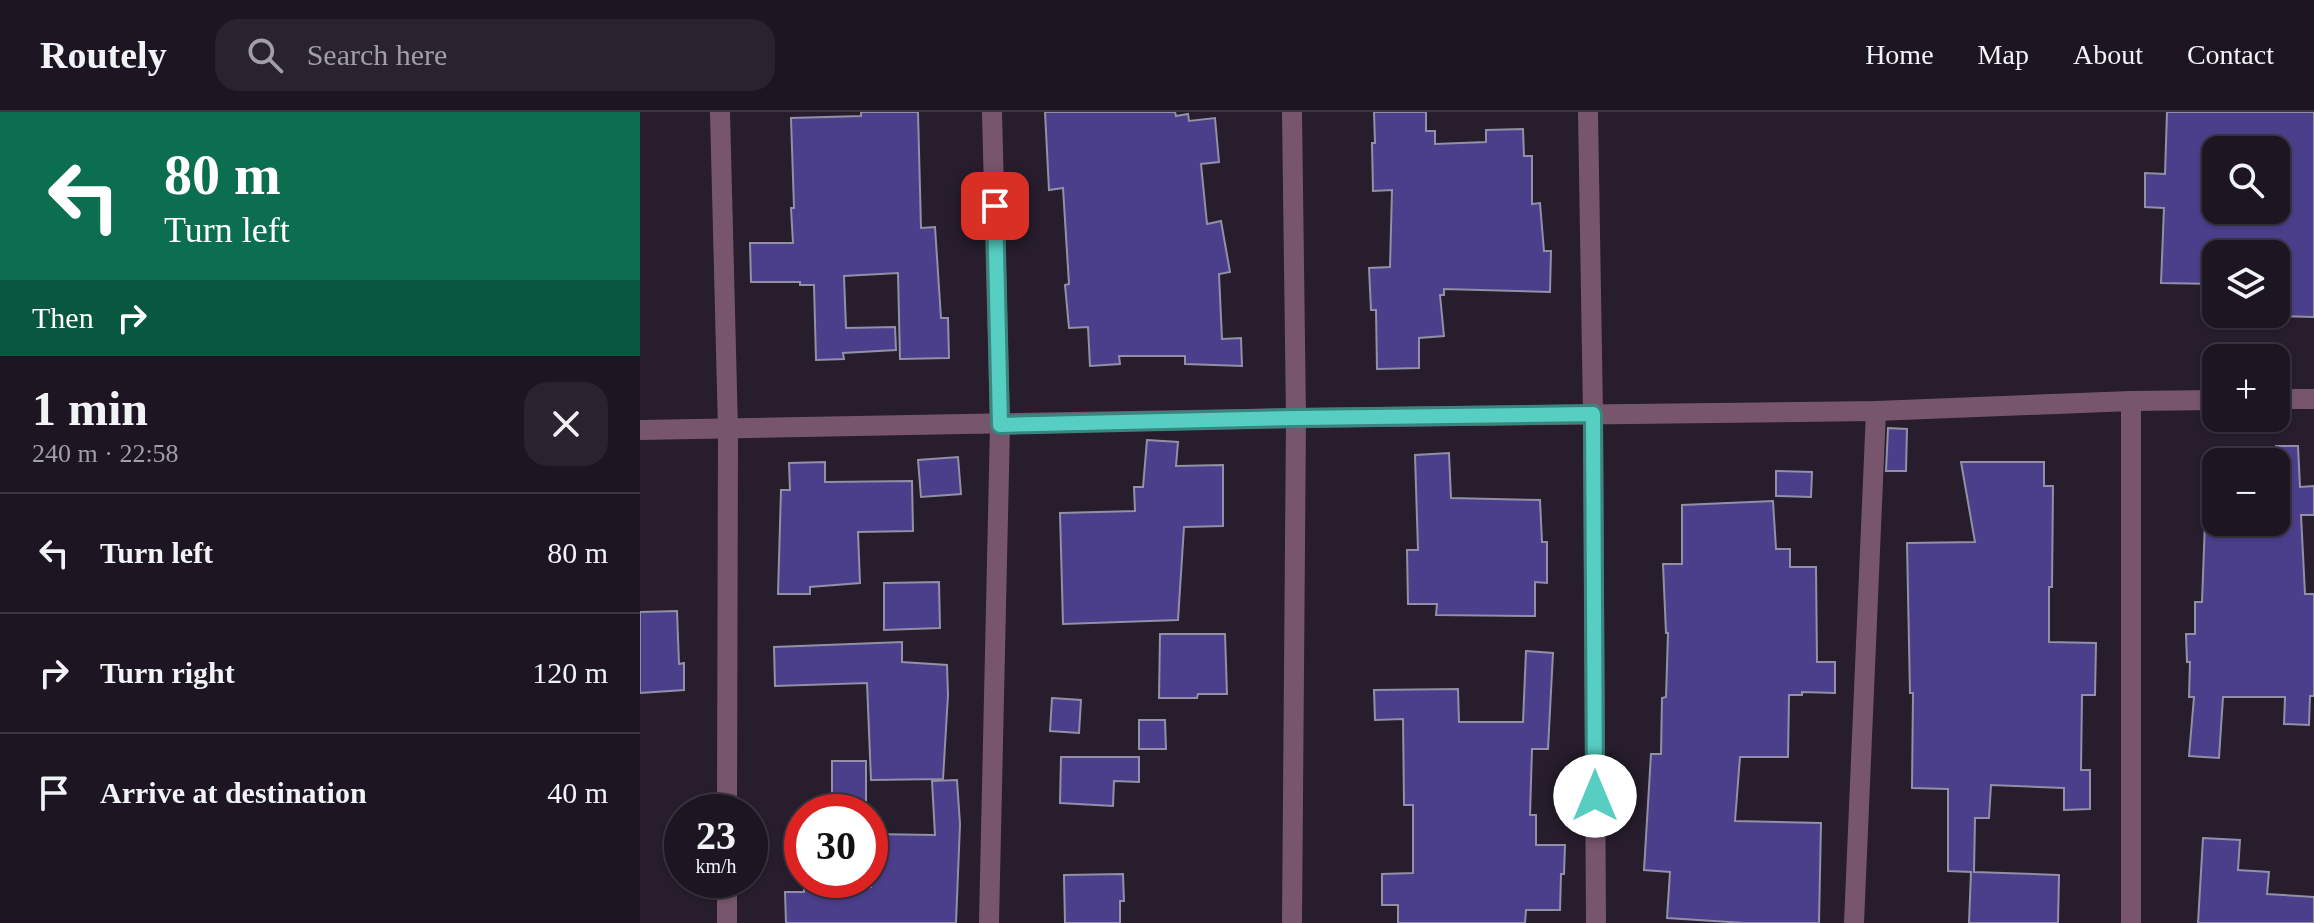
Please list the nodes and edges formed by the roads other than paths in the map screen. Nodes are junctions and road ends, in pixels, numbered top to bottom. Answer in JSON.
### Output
{"nodes":[{"id":1,"x":720,"y":112,"type":"edge"},
{"id":2,"x":992,"y":112,"type":"edge"},
{"id":3,"x":1292,"y":112,"type":"edge"},
{"id":4,"x":1588,"y":112,"type":"edge"},
{"id":5,"x":2290,"y":399,"type":"edge"},
{"id":6,"x":2314,"y":399,"type":"edge"},
{"id":7,"x":2202,"y":400,"type":"edge"},
{"id":8,"x":2131,"y":401,"type":"junction"},
{"id":9,"x":1876,"y":411,"type":"junction"},
{"id":10,"x":1593,"y":414,"type":"junction"},
{"id":11,"x":1296,"y":418,"type":"junction"},
{"id":12,"x":1000,"y":425,"type":"junction"},
{"id":13,"x":640,"y":430,"type":"edge"},
{"id":14,"x":728,"y":430,"type":"junction"},
{"id":15,"x":727,"y":794,"type":"edge"},
{"id":16,"x":727,"y":898,"type":"edge"},
{"id":17,"x":727,"y":923,"type":"edge"},
{"id":18,"x":989,"y":923,"type":"edge"},
{"id":19,"x":1292,"y":923,"type":"edge"},
{"id":20,"x":1596,"y":923,"type":"edge"},
{"id":21,"x":1854,"y":923,"type":"edge"},
{"id":22,"x":2131,"y":923,"type":"edge"}],
"edges":[{"from":1,"to":14,"type":"street"},
{"from":2,"to":12,"type":"street"},
{"from":3,"to":11,"type":"street"},
{"from":4,"to":10,"type":"street"},
{"from":5,"to":6,"type":"street"},
{"from":7,"to":8,"type":"street"},
{"from":8,"to":9,"type":"street"},
{"from":8,"to":22,"type":"street"},
{"from":9,"to":10,"type":"street"},
{"from":9,"to":21,"type":"street"},
{"from":10,"to":11,"type":"street"},
{"from":10,"to":20,"type":"street"},
{"from":11,"to":12,"type":"street"},
{"from":11,"to":19,"type":"street"},
{"from":12,"to":14,"type":"street"},
{"from":12,"to":18,"type":"street"},
{"from":13,"to":14,"type":"street"},
{"from":14,"to":15,"type":"street"},
{"from":16,"to":17,"type":"street"}]}
